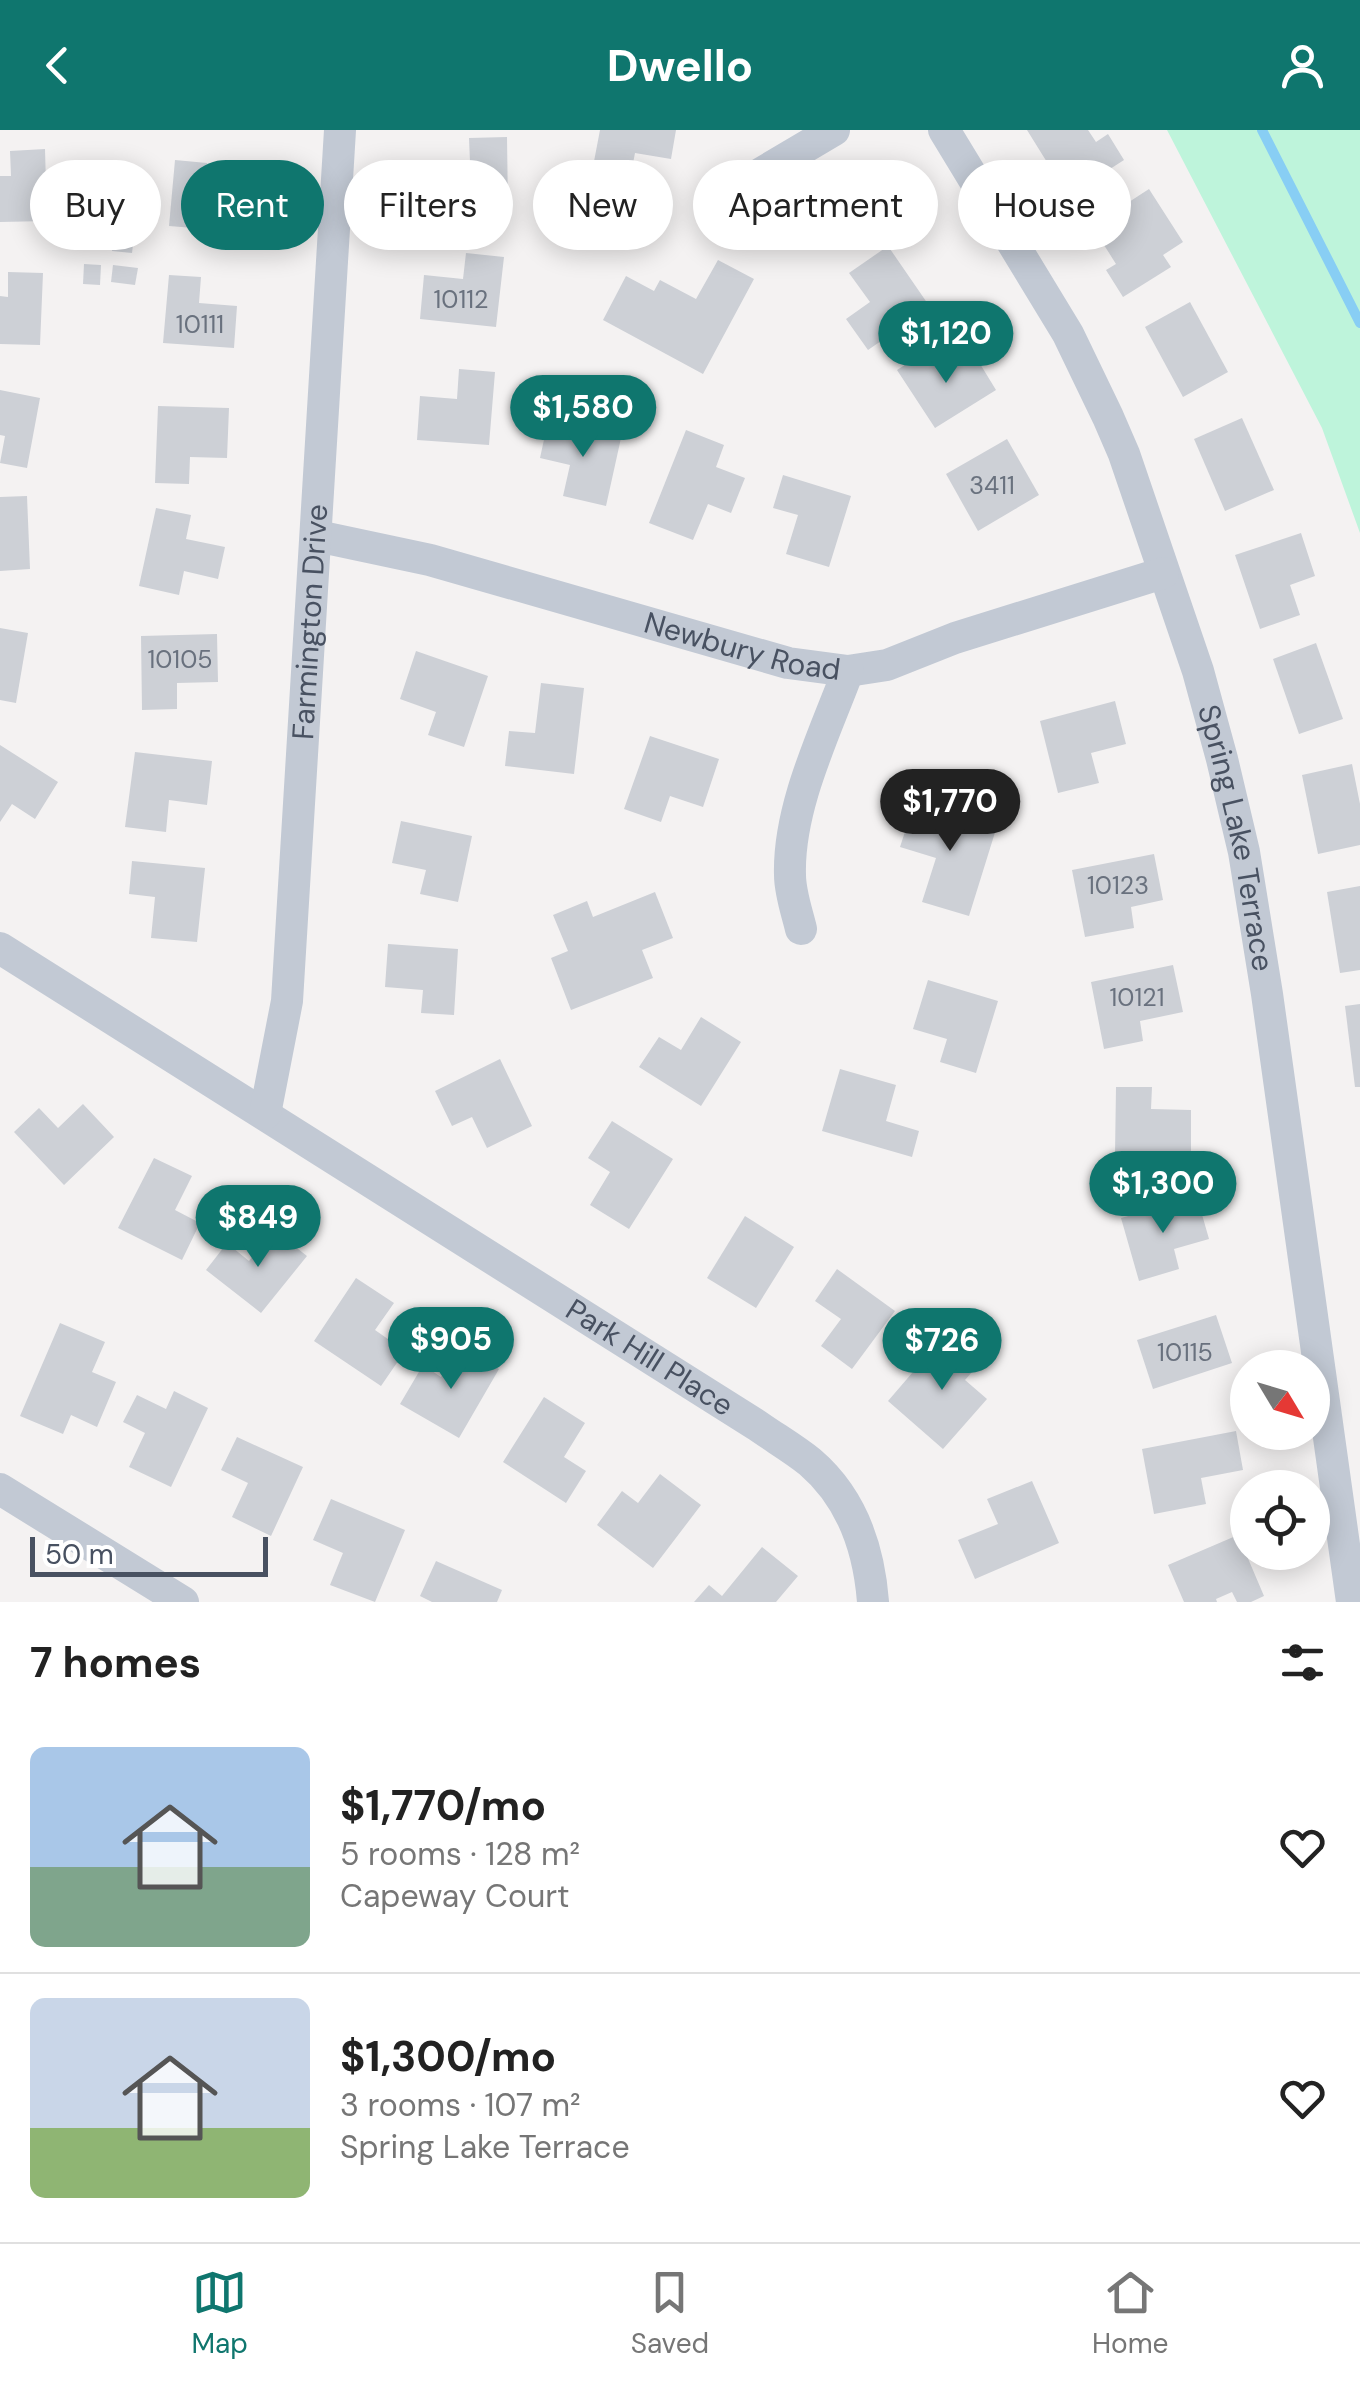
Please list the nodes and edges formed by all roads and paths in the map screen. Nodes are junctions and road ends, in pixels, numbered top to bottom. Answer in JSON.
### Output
{"nodes":[{"id":1,"x":340,"y":130,"type":"edge"},
{"id":2,"x":834,"y":130,"type":"edge"},
{"id":3,"x":944,"y":130,"type":"edge"},
{"id":4,"x":783,"y":160,"type":"edge"},
{"id":5,"x":317,"y":536,"type":"junction"},
{"id":6,"x":1162,"y":573,"type":"junction"},
{"id":7,"x":848,"y":671,"type":"junction"},
{"id":8,"x":801,"y":929,"type":"dead end"},
{"id":9,"x":0,"y":948,"type":"edge"},
{"id":10,"x":265,"y":1114,"type":"junction"},
{"id":11,"x":0,"y":1489,"type":"edge"},
{"id":12,"x":183,"y":1602,"type":"edge"},
{"id":13,"x":873,"y":1602,"type":"edge"},
{"id":14,"x":1352,"y":1602,"type":"edge"}],
"edges":[{"from":1,"to":5,"type":"street","name":"Farmington Drive"},
{"from":2,"to":4,"type":"street"},
{"from":3,"to":6,"type":"street","name":"Spring Lake Terrace"},
{"from":5,"to":7,"type":"street","name":"Newbury Road"},
{"from":5,"to":10,"type":"street","name":"Farmington Drive"},
{"from":6,"to":7,"type":"street","name":"Newbury Road"},
{"from":6,"to":14,"type":"street","name":"Spring Lake Terrace"},
{"from":7,"to":8,"type":"street"},
{"from":9,"to":10,"type":"street","name":"Park Hill Place"},
{"from":10,"to":13,"type":"street","name":"Park Hill Place"},
{"from":11,"to":12,"type":"street"}]}
